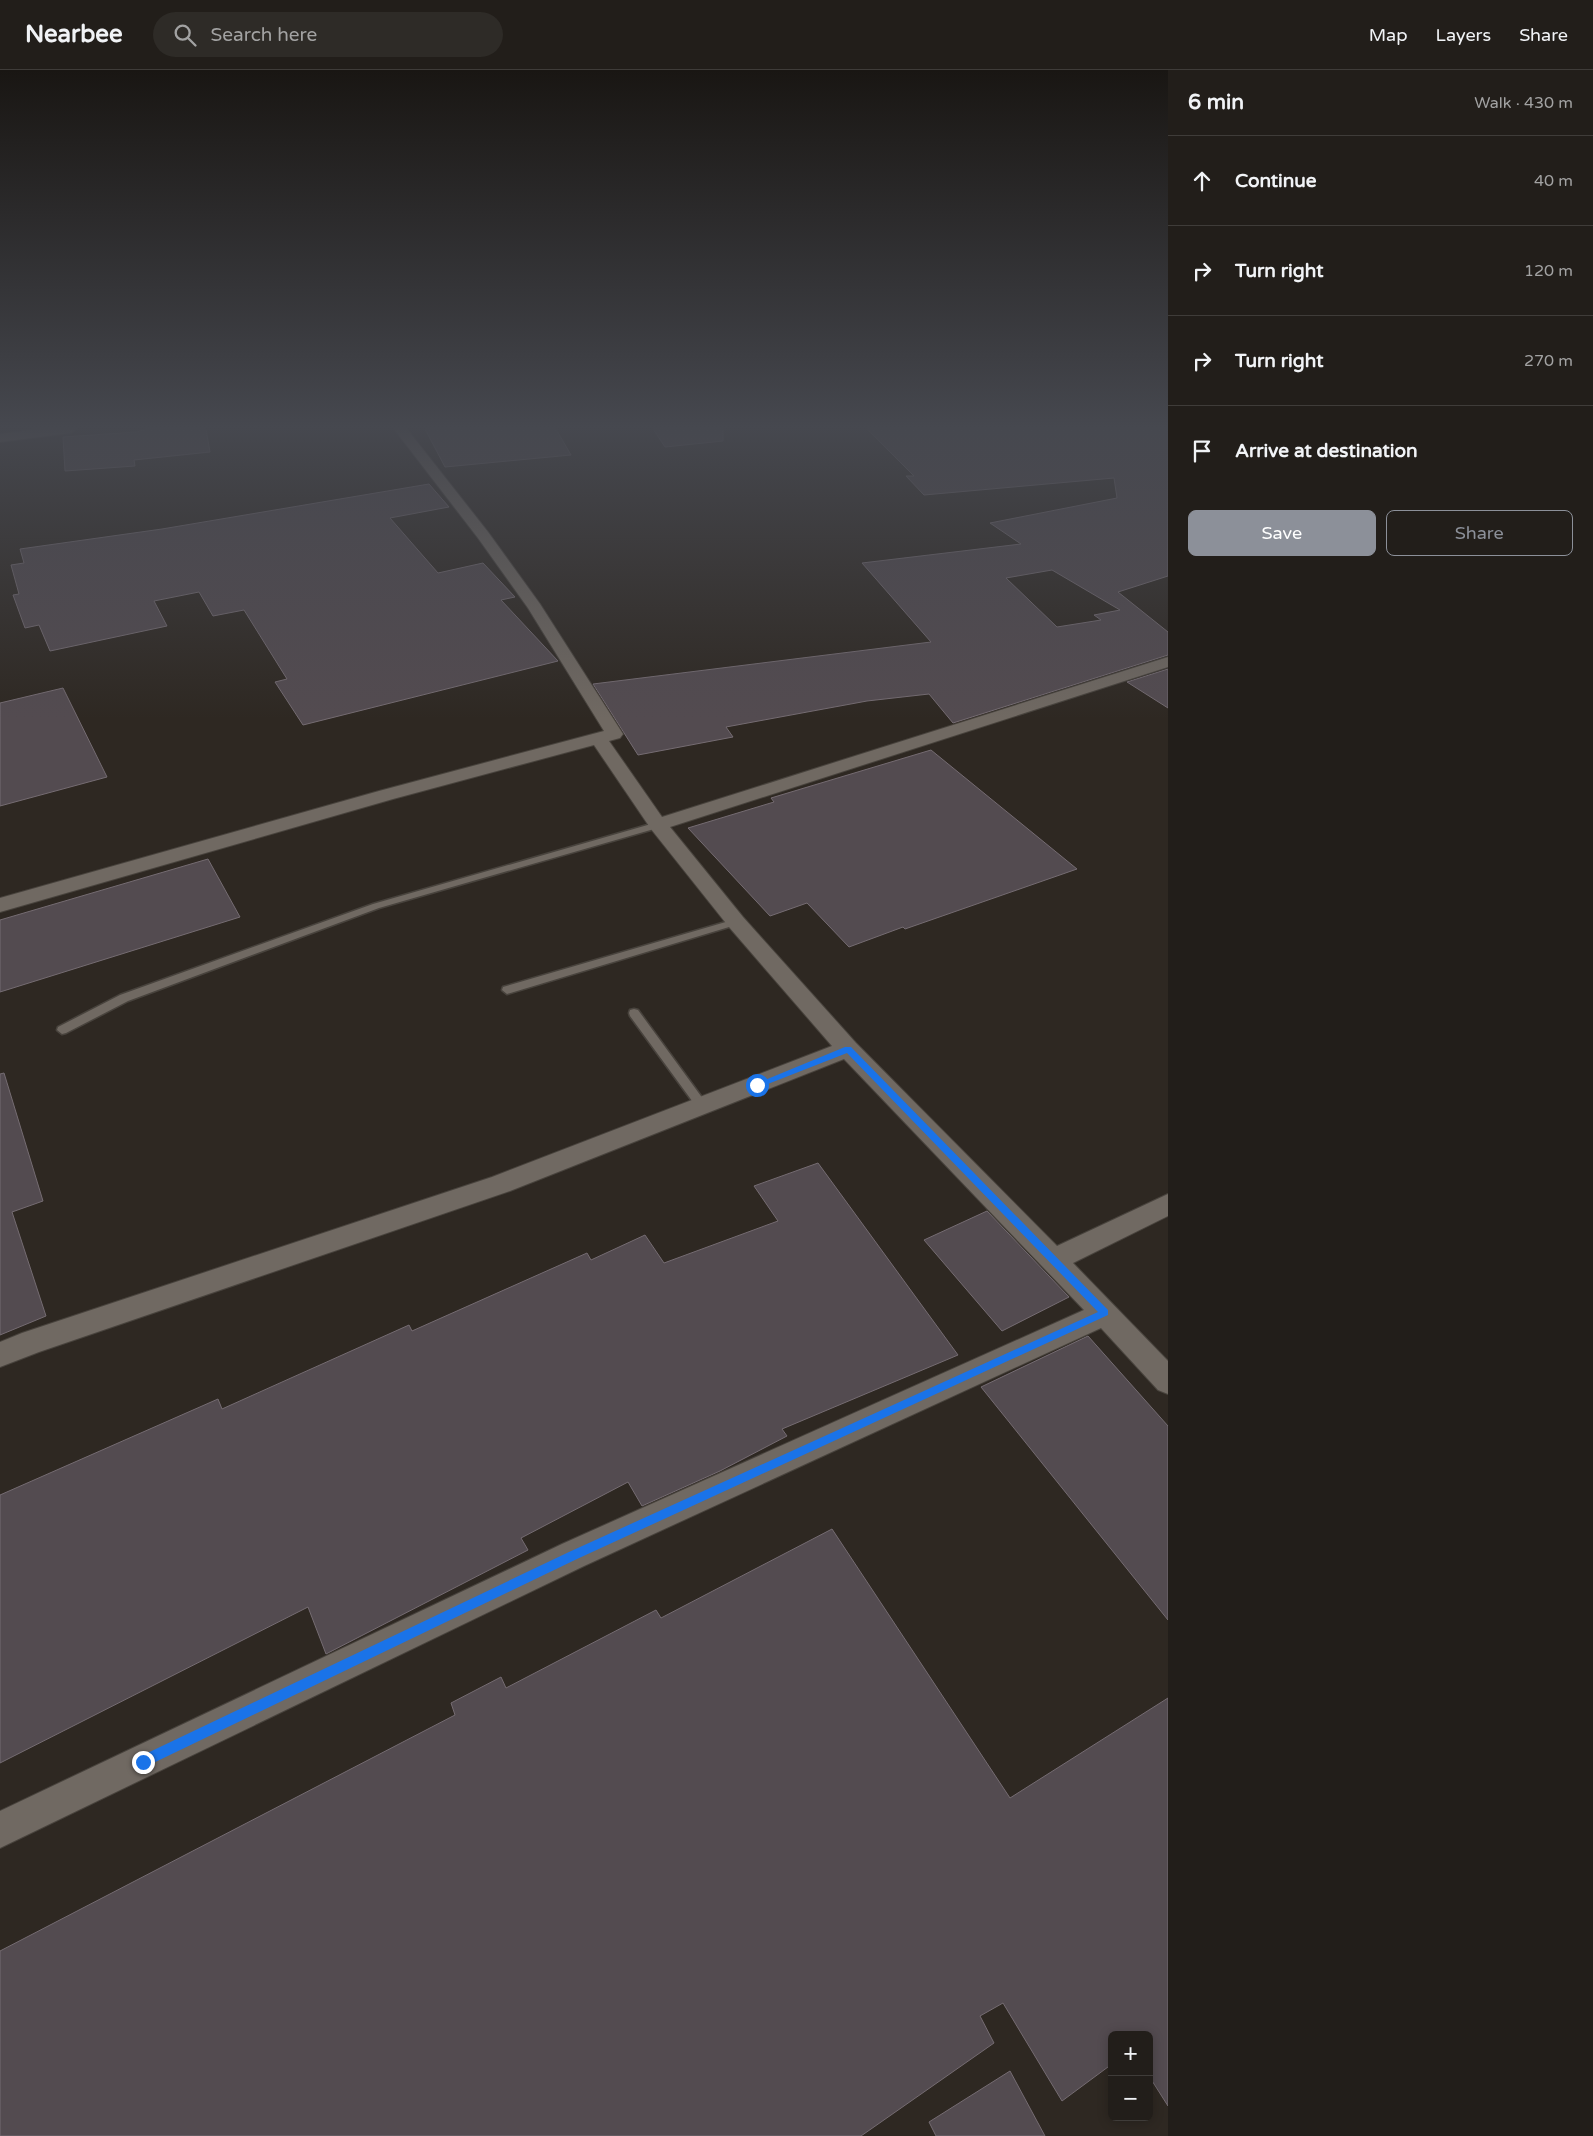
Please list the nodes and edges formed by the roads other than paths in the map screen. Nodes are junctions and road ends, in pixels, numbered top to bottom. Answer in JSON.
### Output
{"nodes":[{"id":1,"x":475,"y":525,"type":"edge"},
{"id":2,"x":1168,"y":662,"type":"edge"},
{"id":3,"x":598,"y":738,"type":"junction"},
{"id":4,"x":658,"y":825,"type":"junction"},
{"id":5,"x":0,"y":904,"type":"edge"},
{"id":6,"x":736,"y":922,"type":"junction"},
{"id":7,"x":507,"y":990,"type":"dead end"},
{"id":8,"x":634,"y":1013,"type":"dead end"},
{"id":9,"x":62,"y":1030,"type":"dead end"},
{"id":10,"x":848,"y":1049,"type":"junction"},
{"id":11,"x":702,"y":1106,"type":"junction"},
{"id":12,"x":1168,"y":1204,"type":"edge"},
{"id":13,"x":1053,"y":1260,"type":"junction"},
{"id":14,"x":1105,"y":1313,"type":"junction"},
{"id":15,"x":0,"y":1355,"type":"edge"},
{"id":16,"x":1168,"y":1381,"type":"edge"},
{"id":17,"x":0,"y":1830,"type":"edge"}],
"edges":[{"from":1,"to":3,"type":"street"},
{"from":2,"to":4,"type":"street"},
{"from":3,"to":4,"type":"street"},
{"from":3,"to":5,"type":"street"},
{"from":4,"to":6,"type":"street"},
{"from":4,"to":9,"type":"lane"},
{"from":6,"to":7,"type":"lane"},
{"from":6,"to":10,"type":"street"},
{"from":8,"to":11,"type":"lane"},
{"from":10,"to":11,"type":"street"},
{"from":10,"to":13,"type":"street"},
{"from":11,"to":15,"type":"street"},
{"from":12,"to":13,"type":"street"},
{"from":13,"to":14,"type":"street"},
{"from":14,"to":16,"type":"street"},
{"from":14,"to":17,"type":"street"}]}
